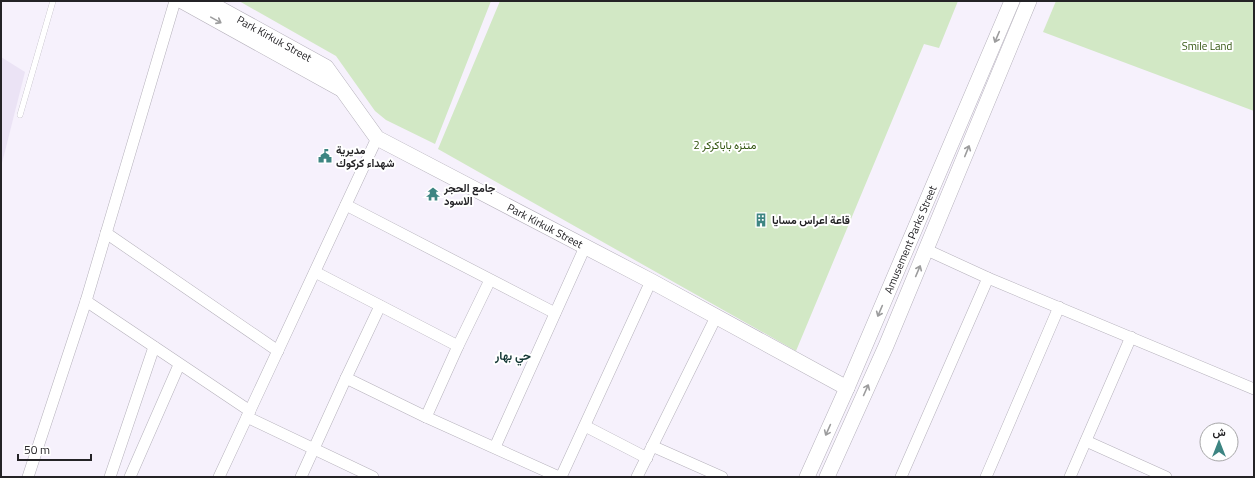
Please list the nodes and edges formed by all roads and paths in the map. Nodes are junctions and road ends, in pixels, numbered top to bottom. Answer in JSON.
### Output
{"nodes":[{"id":1,"x":53,"y":1,"type":"edge"},
{"id":2,"x":175,"y":1,"type":"edge"},
{"id":3,"x":182,"y":1,"type":"edge"},
{"id":4,"x":206,"y":1,"type":"edge"},
{"id":5,"x":1012,"y":1,"type":"edge"},
{"id":6,"x":1029,"y":1,"type":"edge"},
{"id":7,"x":343,"y":91,"type":"junction"},
{"id":8,"x":20,"y":115,"type":"dead end"},
{"id":9,"x":377,"y":138,"type":"junction"},
{"id":10,"x":940,"y":170,"type":"junction"},
{"id":11,"x":956,"y":176,"type":"junction"},
{"id":12,"x":346,"y":205,"type":"junction"},
{"id":13,"x":106,"y":233,"type":"junction"},
{"id":14,"x":585,"y":247,"type":"junction"},
{"id":15,"x":927,"y":250,"type":"junction"},
{"id":16,"x":315,"y":272,"type":"junction"},
{"id":17,"x":988,"y":278,"type":"junction"},
{"id":18,"x":490,"y":280,"type":"junction"},
{"id":19,"x":652,"y":281,"type":"junction"},
{"id":20,"x":86,"y":301,"type":"junction"},
{"id":21,"x":380,"y":306,"type":"junction"},
{"id":22,"x":1059,"y":307,"type":"junction"},
{"id":23,"x":555,"y":313,"type":"junction"},
{"id":24,"x":716,"y":316,"type":"junction"},
{"id":25,"x":1131,"y":338,"type":"junction"},
{"id":26,"x":458,"y":346,"type":"junction"},
{"id":27,"x":154,"y":347,"type":"junction"},
{"id":28,"x":278,"y":351,"type":"junction"},
{"id":29,"x":179,"y":365,"type":"junction"},
{"id":30,"x":346,"y":378,"type":"junction"},
{"id":31,"x":847,"y":388,"type":"junction"},
{"id":32,"x":1254,"y":389,"type":"edge"},
{"id":33,"x":249,"y":414,"type":"junction"},
{"id":34,"x":426,"y":417,"type":"junction"},
{"id":35,"x":585,"y":426,"type":"junction"},
{"id":36,"x":1086,"y":441,"type":"junction"},
{"id":37,"x":652,"y":446,"type":"junction"},
{"id":38,"x":496,"y":447,"type":"junction"},
{"id":39,"x":314,"y":449,"type":"junction"},
{"id":40,"x":817,"y":454,"type":"junction"},
{"id":41,"x":646,"y":458,"type":"junction"},
{"id":42,"x":834,"y":461,"type":"junction"},
{"id":43,"x":905,"y":476,"type":"edge"},
{"id":44,"x":28,"y":477,"type":"edge"},
{"id":45,"x":110,"y":477,"type":"edge"},
{"id":46,"x":130,"y":477,"type":"edge"},
{"id":47,"x":219,"y":477,"type":"edge"},
{"id":48,"x":301,"y":477,"type":"edge"},
{"id":49,"x":373,"y":477,"type":"edge"},
{"id":50,"x":560,"y":477,"type":"edge"},
{"id":51,"x":637,"y":477,"type":"edge"},
{"id":52,"x":722,"y":477,"type":"edge"},
{"id":53,"x":807,"y":477,"type":"edge"},
{"id":54,"x":827,"y":477,"type":"edge"},
{"id":55,"x":986,"y":477,"type":"edge"},
{"id":56,"x":1070,"y":477,"type":"edge"},
{"id":57,"x":1166,"y":477,"type":"edge"}],
"edges":[{"from":1,"to":8,"type":"lane"},
{"from":2,"to":13,"type":"street"},
{"from":3,"to":7,"type":"main road","one_way":true},
{"from":4,"to":7,"type":"main road","name":"Park Kirkuk Street"},
{"from":5,"to":10,"type":"main road","name":"Amusement Parks Street","one_way":true},
{"from":11,"to":6,"type":"main road","name":"Amusement Parks Street","one_way":true},
{"from":7,"to":9,"type":"main road","name":"Park Kirkuk Street"},
{"from":9,"to":12,"type":"street"},
{"from":9,"to":14,"type":"main road","name":"Park Kirkuk Street"},
{"from":10,"to":11,"type":"main road"},
{"from":10,"to":31,"type":"main road","name":"Amusement Parks Street","one_way":true},
{"from":11,"to":15,"type":"main road","name":"Amusement Parks Street"},
{"from":12,"to":16,"type":"street"},
{"from":12,"to":18,"type":"street"},
{"from":13,"to":20,"type":"street"},
{"from":13,"to":28,"type":"street"},
{"from":14,"to":19,"type":"main road","name":"Park Kirkuk Street"},
{"from":14,"to":23,"type":"street"},
{"from":15,"to":17,"type":"street"},
{"from":42,"to":15,"type":"main road","name":"Amusement Parks Street","one_way":true},
{"from":16,"to":21,"type":"street"},
{"from":16,"to":28,"type":"street"},
{"from":17,"to":22,"type":"street"},
{"from":17,"to":43,"type":"street"},
{"from":18,"to":23,"type":"street"},
{"from":18,"to":26,"type":"street"},
{"from":19,"to":24,"type":"main road","name":"Park Kirkuk Street"},
{"from":19,"to":35,"type":"street"},
{"from":20,"to":27,"type":"street"},
{"from":20,"to":44,"type":"street"},
{"from":21,"to":26,"type":"street"},
{"from":21,"to":30,"type":"street"},
{"from":22,"to":25,"type":"street"},
{"from":22,"to":55,"type":"street"},
{"from":23,"to":38,"type":"street"},
{"from":24,"to":31,"type":"main road","name":"Park Kirkuk Street"},
{"from":24,"to":37,"type":"street"},
{"from":25,"to":32,"type":"street"},
{"from":25,"to":36,"type":"street"},
{"from":26,"to":34,"type":"street"},
{"from":27,"to":29,"type":"street"},
{"from":27,"to":45,"type":"street"},
{"from":28,"to":33,"type":"street"},
{"from":29,"to":33,"type":"street"},
{"from":29,"to":46,"type":"street"},
{"from":30,"to":34,"type":"street"},
{"from":30,"to":39,"type":"street"},
{"from":31,"to":40,"type":"main road","name":"Amusement Parks Street","one_way":true},
{"from":33,"to":39,"type":"street"},
{"from":33,"to":47,"type":"street"},
{"from":34,"to":38,"type":"street"},
{"from":35,"to":41,"type":"street"},
{"from":35,"to":50,"type":"street"},
{"from":36,"to":56,"type":"street"},
{"from":36,"to":57,"type":"street"},
{"from":37,"to":41,"type":"street"},
{"from":37,"to":52,"type":"street"},
{"from":38,"to":50,"type":"street"},
{"from":39,"to":48,"type":"street"},
{"from":39,"to":49,"type":"street"},
{"from":40,"to":42,"type":"main road"},
{"from":40,"to":53,"type":"main road","name":"Amusement Parks Street"},
{"from":41,"to":51,"type":"street"},
{"from":42,"to":54,"type":"main road","name":"Amusement Parks Street"}]}
